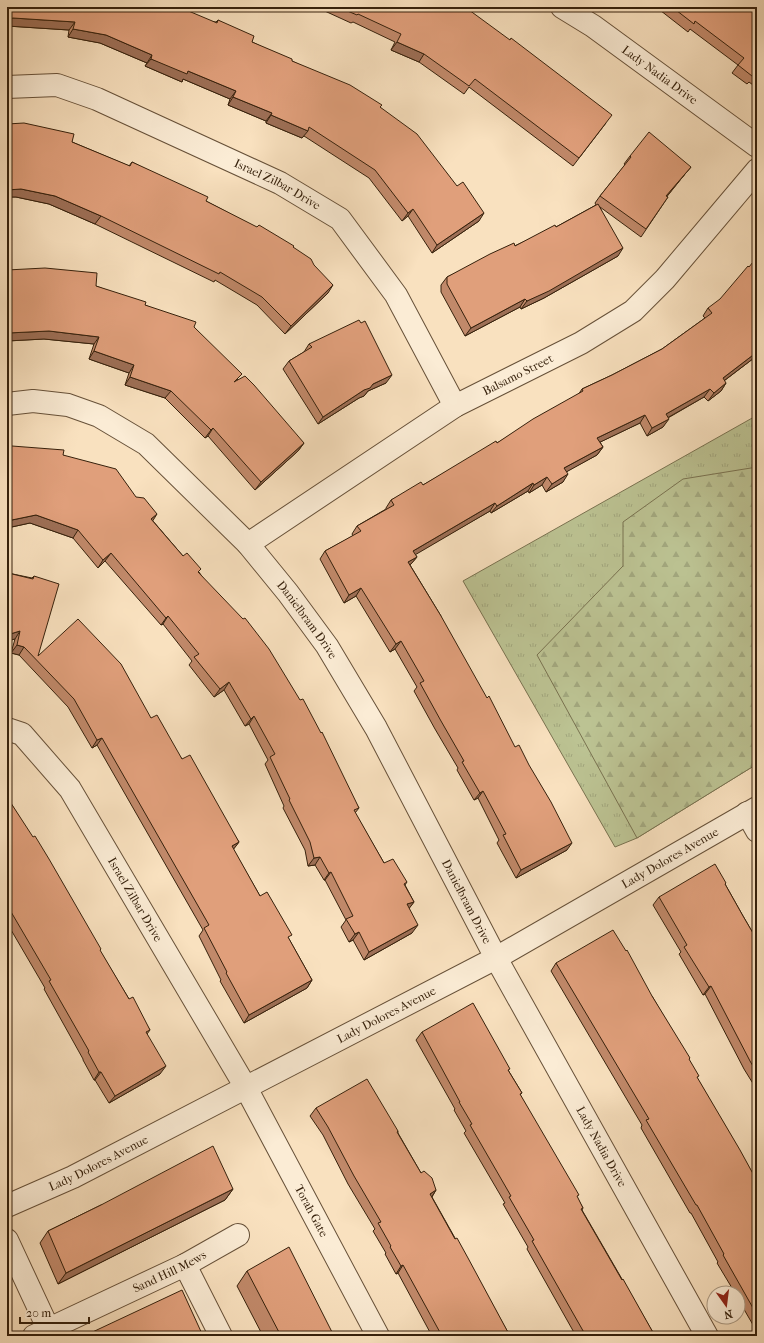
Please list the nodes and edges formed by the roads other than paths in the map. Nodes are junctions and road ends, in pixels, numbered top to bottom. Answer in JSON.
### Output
{"nodes":[{"id":1,"x":562,"y":7,"type":"edge"},
{"id":2,"x":7,"y":87,"type":"edge"},
{"id":3,"x":757,"y":146,"type":"edge"},
{"id":4,"x":757,"y":170,"type":"edge"},
{"id":5,"x":7,"y":404,"type":"edge"},
{"id":6,"x":455,"y":406,"type":"junction"},
{"id":7,"x":248,"y":544,"type":"junction"},
{"id":8,"x":7,"y":729,"type":"edge"},
{"id":9,"x":754,"y":817,"type":"edge"},
{"id":10,"x":496,"y":958,"type":"junction"},
{"id":11,"x":246,"y":1086,"type":"junction"},
{"id":12,"x":7,"y":1206,"type":"edge"},
{"id":13,"x":238,"y":1235,"type":"dead end"},
{"id":14,"x":7,"y":1240,"type":"edge"},
{"id":15,"x":185,"y":1265,"type":"junction"},
{"id":16,"x":41,"y":1332,"type":"edge"},
{"id":17,"x":220,"y":1336,"type":"edge"},
{"id":18,"x":378,"y":1336,"type":"edge"},
{"id":19,"x":707,"y":1336,"type":"edge"}],
"edges":[{"from":1,"to":3,"type":"street","name":"Lady Nadia Drive"},
{"from":2,"to":6,"type":"street","name":"Israel Zilbar Drive"},
{"from":4,"to":6,"type":"street","name":"Balsamo Street"},
{"from":5,"to":7,"type":"street","name":"Danielbram Drive"},
{"from":6,"to":7,"type":"street","name":"Balsamo Street"},
{"from":7,"to":10,"type":"street","name":"Danielbram Drive"},
{"from":8,"to":11,"type":"street","name":"Israel Zilbar Drive"},
{"from":9,"to":10,"type":"street","name":"Lady Dolores Avenue"},
{"from":10,"to":11,"type":"street","name":"Lady Dolores Avenue"},
{"from":10,"to":19,"type":"street","name":"Lady Nadia Drive"},
{"from":11,"to":12,"type":"street","name":"Lady Dolores Avenue"},
{"from":11,"to":18,"type":"street","name":"Torah Gate"},
{"from":13,"to":15,"type":"street","name":"Sand Hill Mews"},
{"from":14,"to":16,"type":"street"},
{"from":15,"to":16,"type":"street","name":"Sand Hill Mews"},
{"from":15,"to":17,"type":"street"}]}
